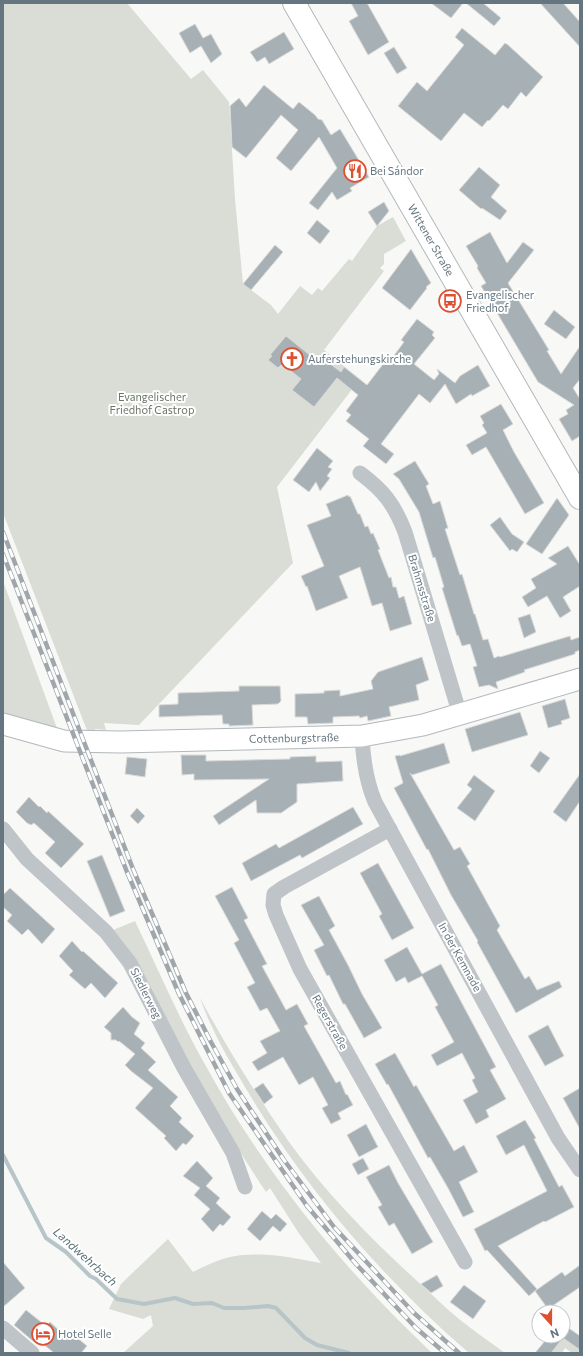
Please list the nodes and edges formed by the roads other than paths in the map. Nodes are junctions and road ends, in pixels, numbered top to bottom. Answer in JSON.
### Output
{"nodes":[{"id":1,"x":294,"y":3,"type":"edge"},
{"id":2,"x":360,"y":473,"type":"dead end"},
{"id":3,"x":580,"y":498,"type":"edge"},
{"id":4,"x":580,"y":679,"type":"edge"},
{"id":5,"x":460,"y":715,"type":"junction"},
{"id":6,"x":3,"y":724,"type":"edge"},
{"id":7,"x":362,"y":736,"type":"junction"},
{"id":8,"x":3,"y":829,"type":"edge"},
{"id":9,"x":390,"y":829,"type":"junction"},
{"id":10,"x":580,"y":1170,"type":"edge"},
{"id":11,"x":245,"y":1187,"type":"dead end"},
{"id":12,"x":465,"y":1262,"type":"dead end"},
{"id":13,"x":3,"y":1328,"type":"edge"},
{"id":14,"x":32,"y":1353,"type":"edge"}],
"edges":[{"from":1,"to":3,"type":"main road","name":"Wittener Straße"},
{"from":2,"to":5,"type":"street","name":"Brahmsstraße"},
{"from":4,"to":5,"type":"street","name":"Cottenburgstraße"},
{"from":5,"to":7,"type":"street","name":"Cottenburgstraße"},
{"from":6,"to":7,"type":"street","name":"Cottenburgstraße"},
{"from":7,"to":9,"type":"street","name":"In der Kemnade"},
{"from":8,"to":11,"type":"street","name":"Siedlerweg"},
{"from":9,"to":10,"type":"street","name":"In der Kemnade"},
{"from":9,"to":12,"type":"street","name":"Regerstraße"},
{"from":13,"to":14,"type":"street"}]}
